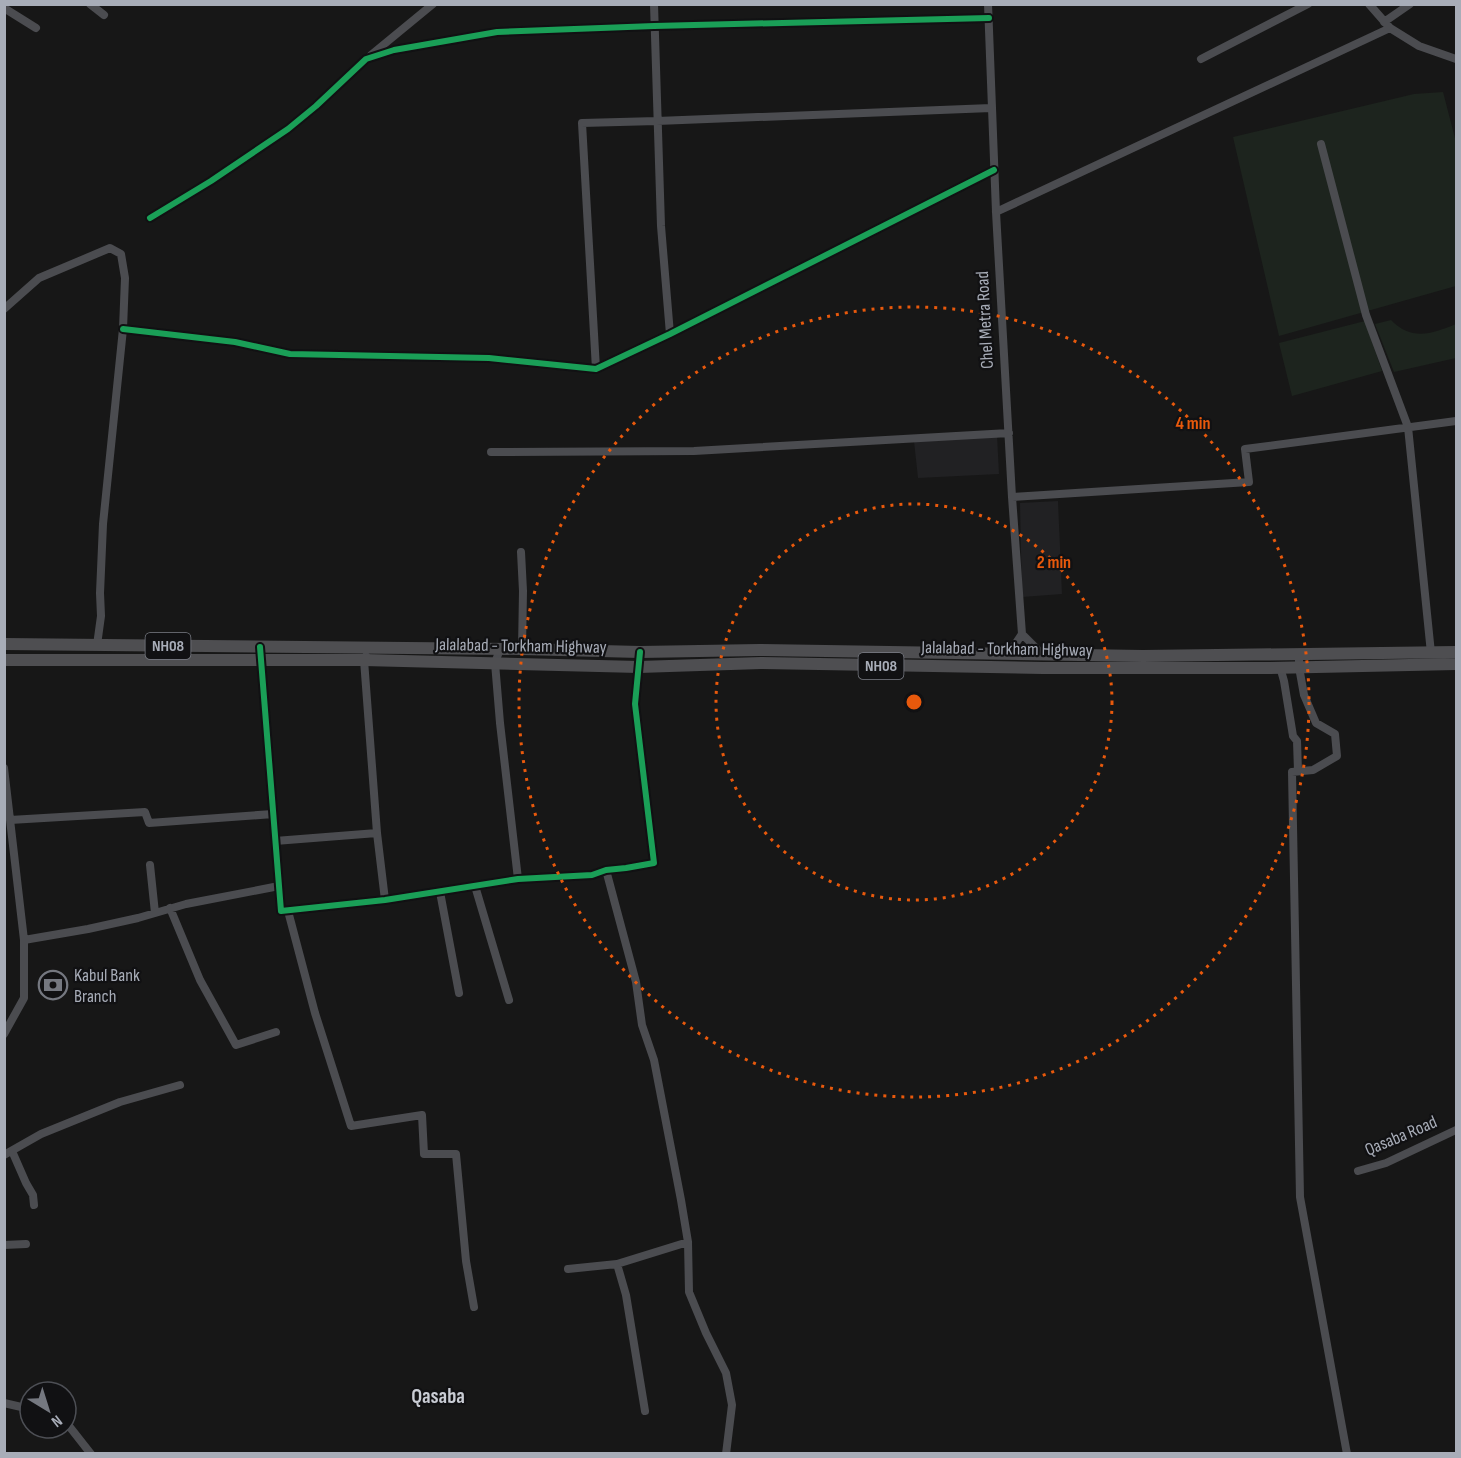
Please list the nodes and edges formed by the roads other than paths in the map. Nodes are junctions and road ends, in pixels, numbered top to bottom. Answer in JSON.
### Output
{"nodes":[{"id":1,"x":90,"y":4,"type":"edge"},
{"id":2,"x":432,"y":4,"type":"edge"},
{"id":3,"x":654,"y":4,"type":"edge"},
{"id":4,"x":988,"y":4,"type":"edge"},
{"id":5,"x":1308,"y":4,"type":"edge"},
{"id":6,"x":1368,"y":4,"type":"edge"},
{"id":7,"x":1410,"y":4,"type":"edge"},
{"id":8,"x":4,"y":8,"type":"edge"},
{"id":9,"x":104,"y":15,"type":"dead end"},
{"id":10,"x":989,"y":18,"type":"junction"},
{"id":11,"x":1387,"y":25,"type":"junction"},
{"id":12,"x":654,"y":26,"type":"junction"},
{"id":13,"x":36,"y":28,"type":"dead end"},
{"id":14,"x":366,"y":59,"type":"junction"},
{"id":15,"x":1201,"y":59,"type":"dead end"},
{"id":16,"x":1456,"y":59,"type":"edge"},
{"id":17,"x":991,"y":108,"type":"junction"},
{"id":18,"x":657,"y":121,"type":"junction"},
{"id":19,"x":1321,"y":144,"type":"dead end"},
{"id":20,"x":994,"y":170,"type":"junction"},
{"id":21,"x":996,"y":212,"type":"junction"},
{"id":22,"x":150,"y":218,"type":"dead end"},
{"id":23,"x":4,"y":309,"type":"edge"},
{"id":24,"x":123,"y":329,"type":"junction"},
{"id":25,"x":670,"y":334,"type":"junction"},
{"id":26,"x":596,"y":369,"type":"junction"},
{"id":27,"x":1456,"y":421,"type":"edge"},
{"id":28,"x":1408,"y":427,"type":"junction"},
{"id":29,"x":1009,"y":432,"type":"junction"},
{"id":30,"x":491,"y":452,"type":"dead end"},
{"id":31,"x":1012,"y":497,"type":"junction"},
{"id":32,"x":522,"y":552,"type":"dead end"},
{"id":33,"x":1022,"y":634,"type":"junction"},
{"id":34,"x":4,"y":644,"type":"edge"},
{"id":35,"x":97,"y":645,"type":"junction"},
{"id":36,"x":260,"y":647,"type":"junction"},
{"id":37,"x":332,"y":647,"type":"junction"},
{"id":38,"x":369,"y":647,"type":"junction"},
{"id":39,"x":500,"y":649,"type":"junction"},
{"id":40,"x":522,"y":649,"type":"junction"},
{"id":41,"x":640,"y":652,"type":"junction"},
{"id":42,"x":1456,"y":652,"type":"edge"},
{"id":43,"x":1431,"y":653,"type":"junction"},
{"id":44,"x":1004,"y":654,"type":"junction"},
{"id":45,"x":1043,"y":655,"type":"junction"},
{"id":46,"x":4,"y":660,"type":"edge"},
{"id":47,"x":306,"y":660,"type":"junction"},
{"id":48,"x":364,"y":660,"type":"junction"},
{"id":49,"x":1365,"y":660,"type":"junction"},
{"id":50,"x":261,"y":661,"type":"junction"},
{"id":51,"x":1299,"y":661,"type":"junction"},
{"id":52,"x":495,"y":663,"type":"junction"},
{"id":53,"x":1456,"y":664,"type":"edge"},
{"id":54,"x":639,"y":667,"type":"junction"},
{"id":55,"x":1280,"y":667,"type":"junction"},
{"id":56,"x":5,"y":770,"type":"edge"},
{"id":57,"x":1298,"y":771,"type":"junction"},
{"id":58,"x":273,"y":814,"type":"junction"},
{"id":59,"x":10,"y":820,"type":"junction"},
{"id":60,"x":377,"y":833,"type":"junction"},
{"id":61,"x":275,"y":841,"type":"junction"},
{"id":62,"x":150,"y":865,"type":"dead end"},
{"id":63,"x":606,"y":870,"type":"junction"},
{"id":64,"x":518,"y":879,"type":"junction"},
{"id":65,"x":279,"y":886,"type":"junction"},
{"id":66,"x":475,"y":886,"type":"junction"},
{"id":67,"x":440,"y":892,"type":"junction"},
{"id":68,"x":385,"y":900,"type":"junction"},
{"id":69,"x":170,"y":908,"type":"junction"},
{"id":70,"x":288,"y":910,"type":"junction"},
{"id":71,"x":155,"y":913,"type":"junction"},
{"id":72,"x":24,"y":940,"type":"junction"},
{"id":73,"x":459,"y":993,"type":"dead end"},
{"id":74,"x":509,"y":999,"type":"dead end"},
{"id":75,"x":276,"y":1032,"type":"dead end"},
{"id":76,"x":4,"y":1034,"type":"edge"},
{"id":77,"x":180,"y":1085,"type":"dead end"},
{"id":78,"x":1456,"y":1130,"type":"edge"},
{"id":79,"x":8,"y":1153,"type":"edge"},
{"id":80,"x":1358,"y":1171,"type":"dead end"},
{"id":81,"x":34,"y":1205,"type":"dead end"},
{"id":82,"x":688,"y":1242,"type":"junction"},
{"id":83,"x":26,"y":1244,"type":"dead end"},
{"id":84,"x":4,"y":1245,"type":"edge"},
{"id":85,"x":617,"y":1264,"type":"junction"},
{"id":86,"x":568,"y":1269,"type":"dead end"},
{"id":87,"x":474,"y":1307,"type":"dead end"},
{"id":88,"x":645,"y":1410,"type":"dead end"},
{"id":89,"x":78,"y":1437,"type":"edge"},
{"id":90,"x":91,"y":1454,"type":"edge"},
{"id":91,"x":726,"y":1454,"type":"edge"},
{"id":92,"x":1347,"y":1454,"type":"edge"}],
"edges":[{"from":1,"to":9,"type":"street"},
{"from":2,"to":14,"type":"street"},
{"from":3,"to":12,"type":"street"},
{"from":4,"to":10,"type":"street","name":"Chel Metra Road"},
{"from":5,"to":15,"type":"street"},
{"from":6,"to":11,"type":"street"},
{"from":7,"to":11,"type":"street"},
{"from":8,"to":13,"type":"street"},
{"from":10,"to":12,"type":"street"},
{"from":10,"to":17,"type":"street","name":"Chel Metra Road"},
{"from":11,"to":16,"type":"street"},
{"from":11,"to":21,"type":"street"},
{"from":12,"to":14,"type":"street"},
{"from":12,"to":18,"type":"street"},
{"from":14,"to":22,"type":"street"},
{"from":17,"to":18,"type":"street"},
{"from":17,"to":20,"type":"street","name":"Chel Metra Road"},
{"from":18,"to":25,"type":"street"},
{"from":18,"to":26,"type":"street"},
{"from":19,"to":28,"type":"street"},
{"from":20,"to":21,"type":"street","name":"Chel Metra Road"},
{"from":20,"to":25,"type":"street"},
{"from":21,"to":29,"type":"street","name":"Chel Metra Road"},
{"from":23,"to":24,"type":"street"},
{"from":24,"to":26,"type":"street"},
{"from":24,"to":35,"type":"street"},
{"from":25,"to":26,"type":"street"},
{"from":27,"to":28,"type":"street"},
{"from":28,"to":31,"type":"street"},
{"from":28,"to":43,"type":"street"},
{"from":29,"to":30,"type":"street"},
{"from":29,"to":31,"type":"street","name":"Chel Metra Road"},
{"from":31,"to":33,"type":"street","name":"Chel Metra Road"},
{"from":32,"to":40,"type":"street"},
{"from":33,"to":44,"type":"street"},
{"from":33,"to":45,"type":"street"},
{"from":34,"to":35,"type":"highway","name":"Jalalabad - Torkham Highway","number":"NH08"},
{"from":35,"to":36,"type":"highway","name":"Jalalabad - Torkham Highway","number":"NH08"},
{"from":36,"to":37,"type":"highway","name":"Jalalabad - Torkham Highway","number":"NH08"},
{"from":36,"to":50,"type":"street"},
{"from":37,"to":38,"type":"highway","name":"Jalalabad - Torkham Highway","number":"NH08"},
{"from":37,"to":47,"type":"highway","name":"Jalalabad - Torkham Highway","number":"NH08"},
{"from":38,"to":39,"type":"highway","name":"Jalalabad - Torkham Highway","number":"NH08"},
{"from":38,"to":48,"type":"street"},
{"from":39,"to":40,"type":"highway","name":"Jalalabad - Torkham Highway","number":"NH08"},
{"from":39,"to":52,"type":"street"},
{"from":40,"to":41,"type":"highway","name":"Jalalabad - Torkham Highway","number":"NH08"},
{"from":41,"to":44,"type":"highway","name":"Jalalabad - Torkham Highway","number":"NH08"},
{"from":41,"to":54,"type":"street"},
{"from":42,"to":43,"type":"highway","name":"Jalalabad - Torkham Highway","number":"NH08"},
{"from":43,"to":49,"type":"highway","name":"Jalalabad - Torkham Highway","number":"NH08"},
{"from":44,"to":45,"type":"highway","name":"Jalalabad - Torkham Highway","number":"NH08"},
{"from":45,"to":51,"type":"highway","name":"Jalalabad - Torkham Highway","number":"NH08"},
{"from":46,"to":50,"type":"highway","name":"Jalalabad - Torkham Highway","number":"NH08"},
{"from":47,"to":48,"type":"highway","name":"Jalalabad - Torkham Highway","number":"NH08"},
{"from":47,"to":50,"type":"highway","name":"Jalalabad - Torkham Highway","number":"NH08"},
{"from":48,"to":52,"type":"highway","name":"Jalalabad - Torkham Highway","number":"NH08"},
{"from":48,"to":60,"type":"street"},
{"from":49,"to":51,"type":"highway","name":"Jalalabad - Torkham Highway","number":"NH08"},
{"from":49,"to":53,"type":"highway","name":"Jalalabad - Torkham Highway","number":"NH08"},
{"from":50,"to":58,"type":"street"},
{"from":51,"to":55,"type":"highway","name":"Jalalabad - Torkham Highway","number":"NH08"},
{"from":51,"to":57,"type":"street"},
{"from":52,"to":54,"type":"highway","name":"Jalalabad - Torkham Highway","number":"NH08"},
{"from":52,"to":64,"type":"street"},
{"from":54,"to":55,"type":"highway","name":"Jalalabad - Torkham Highway","number":"NH08"},
{"from":54,"to":63,"type":"street"},
{"from":55,"to":57,"type":"street"},
{"from":56,"to":59,"type":"street"},
{"from":57,"to":92,"type":"street"},
{"from":58,"to":59,"type":"street"},
{"from":58,"to":61,"type":"street"},
{"from":59,"to":72,"type":"street"},
{"from":60,"to":61,"type":"street"},
{"from":60,"to":68,"type":"street"},
{"from":61,"to":65,"type":"street"},
{"from":62,"to":71,"type":"street"},
{"from":63,"to":64,"type":"street"},
{"from":63,"to":82,"type":"street"},
{"from":64,"to":66,"type":"street"},
{"from":65,"to":69,"type":"street"},
{"from":65,"to":70,"type":"street"},
{"from":66,"to":67,"type":"street"},
{"from":66,"to":74,"type":"street"},
{"from":67,"to":68,"type":"street"},
{"from":67,"to":73,"type":"street"},
{"from":68,"to":70,"type":"street"},
{"from":69,"to":71,"type":"street"},
{"from":69,"to":75,"type":"street"},
{"from":70,"to":87,"type":"street"},
{"from":71,"to":72,"type":"street"},
{"from":72,"to":76,"type":"street"},
{"from":77,"to":79,"type":"street"},
{"from":78,"to":80,"type":"street","name":"Qasaba Road"},
{"from":79,"to":81,"type":"street"},
{"from":82,"to":85,"type":"street"},
{"from":82,"to":91,"type":"street"},
{"from":83,"to":84,"type":"street"},
{"from":85,"to":86,"type":"street"},
{"from":85,"to":88,"type":"street"},
{"from":89,"to":90,"type":"street"}]}
